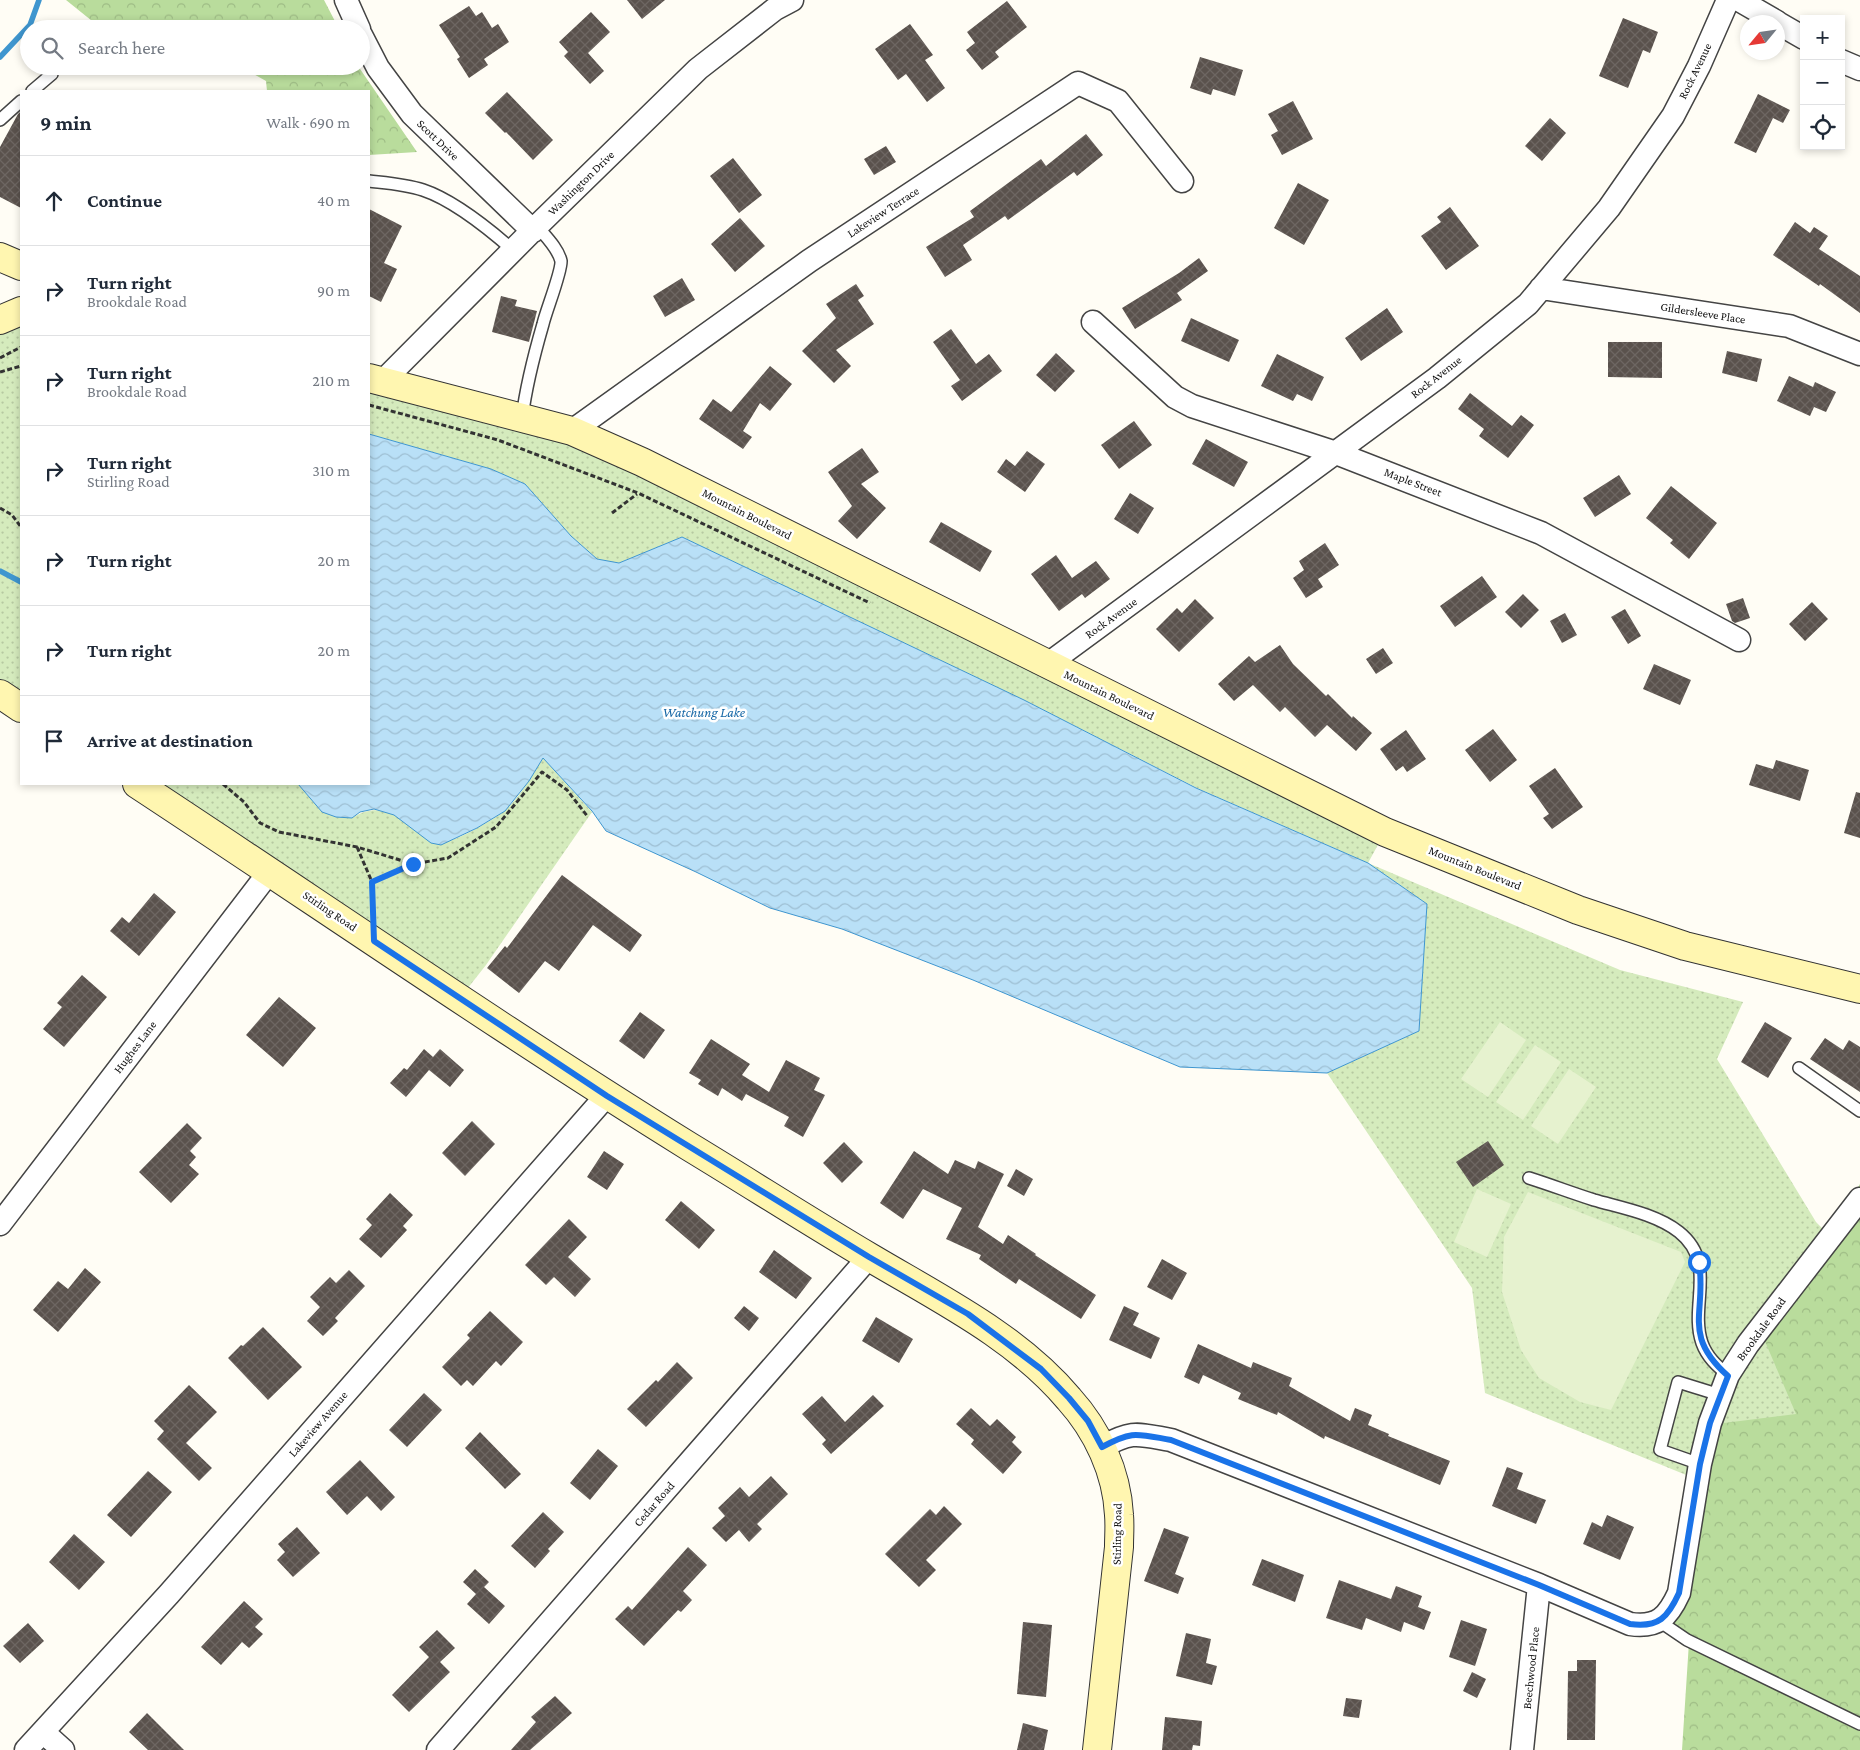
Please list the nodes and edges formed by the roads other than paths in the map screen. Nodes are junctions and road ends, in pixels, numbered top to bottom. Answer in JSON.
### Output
{"nodes":[{"id":1,"x":346,"y":0,"type":"edge"},
{"id":2,"x":792,"y":0,"type":"edge"},
{"id":3,"x":1728,"y":0,"type":"edge"},
{"id":4,"x":1739,"y":0,"type":"edge"},
{"id":5,"x":1764,"y":15,"type":"edge"},
{"id":6,"x":354,"y":20,"type":"edge"},
{"id":7,"x":1785,"y":27,"type":"edge"},
{"id":8,"x":1800,"y":36,"type":"edge"},
{"id":9,"x":370,"y":52,"type":"edge"},
{"id":10,"x":1845,"y":63,"type":"edge"},
{"id":11,"x":1860,"y":69,"type":"edge"},
{"id":12,"x":51,"y":75,"type":"edge"},
{"id":13,"x":33,"y":90,"type":"edge"},
{"id":14,"x":20,"y":102,"type":"edge"},
{"id":15,"x":0,"y":120,"type":"edge"},
{"id":16,"x":370,"y":181,"type":"edge"},
{"id":17,"x":1182,"y":181,"type":"dead end"},
{"id":18,"x":535,"y":228,"type":"junction"},
{"id":19,"x":513,"y":250,"type":"junction"},
{"id":20,"x":0,"y":256,"type":"edge"},
{"id":21,"x":20,"y":266,"type":"edge"},
{"id":22,"x":1541,"y":288,"type":"junction"},
{"id":23,"x":20,"y":311,"type":"edge"},
{"id":24,"x":0,"y":320,"type":"edge"},
{"id":25,"x":1093,"y":322,"type":"dead end"},
{"id":26,"x":1860,"y":354,"type":"edge"},
{"id":27,"x":376,"y":379,"type":"edge"},
{"id":28,"x":522,"y":418,"type":"junction"},
{"id":29,"x":572,"y":431,"type":"junction"},
{"id":30,"x":1336,"y":453,"type":"junction"},
{"id":31,"x":1740,"y":640,"type":"dead end"},
{"id":32,"x":1048,"y":664,"type":"junction"},
{"id":33,"x":0,"y":694,"type":"edge"},
{"id":34,"x":20,"y":707,"type":"edge"},
{"id":35,"x":139,"y":785,"type":"edge"},
{"id":36,"x":270,"y":871,"type":"junction"},
{"id":37,"x":1860,"y":989,"type":"edge"},
{"id":38,"x":1799,"y":1068,"type":"dead end"},
{"id":39,"x":607,"y":1096,"type":"junction"},
{"id":40,"x":1860,"y":1111,"type":"edge"},
{"id":41,"x":1529,"y":1178,"type":"dead end"},
{"id":42,"x":1860,"y":1199,"type":"edge"},
{"id":43,"x":0,"y":1224,"type":"edge"},
{"id":44,"x":869,"y":1257,"type":"junction"},
{"id":45,"x":1724,"y":1385,"type":"junction"},
{"id":46,"x":1102,"y":1447,"type":"junction"},
{"id":47,"x":1700,"y":1464,"type":"junction"},
{"id":48,"x":1539,"y":1585,"type":"junction"},
{"id":49,"x":1660,"y":1621,"type":"junction"},
{"id":50,"x":1860,"y":1724,"type":"edge"},
{"id":51,"x":43,"y":1732,"type":"junction"},
{"id":52,"x":26,"y":1750,"type":"edge"},
{"id":53,"x":63,"y":1750,"type":"edge"},
{"id":54,"x":438,"y":1750,"type":"edge"},
{"id":55,"x":1097,"y":1750,"type":"edge"},
{"id":56,"x":1522,"y":1750,"type":"edge"}],
"edges":[{"from":1,"to":6,"type":"street"},
{"from":2,"to":18,"type":"street","name":"Washington Drive"},
{"from":3,"to":22,"type":"street","name":"Rock Avenue"},
{"from":4,"to":5,"type":"street"},
{"from":7,"to":8,"type":"street"},
{"from":9,"to":18,"type":"street","name":"Scott Drive"},
{"from":10,"to":11,"type":"street"},
{"from":12,"to":13,"type":"lane"},
{"from":14,"to":15,"type":"lane"},
{"from":16,"to":19,"type":"lane"},
{"from":17,"to":29,"type":"street","name":"Lakeview Terrace"},
{"from":18,"to":19,"type":"street","name":"Washington Drive"},
{"from":18,"to":28,"type":"lane"},
{"from":19,"to":27,"type":"street","name":"Washington Drive"},
{"from":20,"to":21,"type":"street"},
{"from":22,"to":26,"type":"street","name":"Gildersleeve Place"},
{"from":22,"to":30,"type":"street","name":"Rock Avenue"},
{"from":23,"to":24,"type":"street"},
{"from":25,"to":30,"type":"street","name":"Maple Street"},
{"from":27,"to":28,"type":"street","name":"Mountain Boulevard"},
{"from":28,"to":29,"type":"street","name":"Mountain Boulevard"},
{"from":29,"to":32,"type":"street","name":"Mountain Boulevard"},
{"from":30,"to":31,"type":"street","name":"Maple Street"},
{"from":30,"to":32,"type":"street","name":"Rock Avenue"},
{"from":32,"to":37,"type":"street","name":"Mountain Boulevard"},
{"from":33,"to":34,"type":"street"},
{"from":35,"to":36,"type":"street","name":"Stirling Road"},
{"from":36,"to":39,"type":"street","name":"Stirling Road"},
{"from":36,"to":43,"type":"street","name":"Hughes Lane"},
{"from":38,"to":40,"type":"lane"},
{"from":39,"to":44,"type":"street","name":"Stirling Road"},
{"from":39,"to":51,"type":"street","name":"Lakeview Avenue"},
{"from":41,"to":45,"type":"lane"},
{"from":42,"to":45,"type":"street","name":"Brookdale Road"},
{"from":44,"to":46,"type":"street","name":"Stirling Road"},
{"from":44,"to":54,"type":"street","name":"Cedar Road"},
{"from":45,"to":47,"type":"street","name":"Brookdale Road"},
{"from":45,"to":47,"type":"lane"},
{"from":46,"to":48,"type":"street"},
{"from":46,"to":55,"type":"street","name":"Stirling Road"},
{"from":47,"to":49,"type":"street","name":"Brookdale Road"},
{"from":48,"to":49,"type":"street"},
{"from":48,"to":56,"type":"street","name":"Beechwood Place"},
{"from":49,"to":50,"type":"lane"},
{"from":51,"to":52,"type":"street","name":"Lakeview Avenue"},
{"from":51,"to":53,"type":"street"}]}
